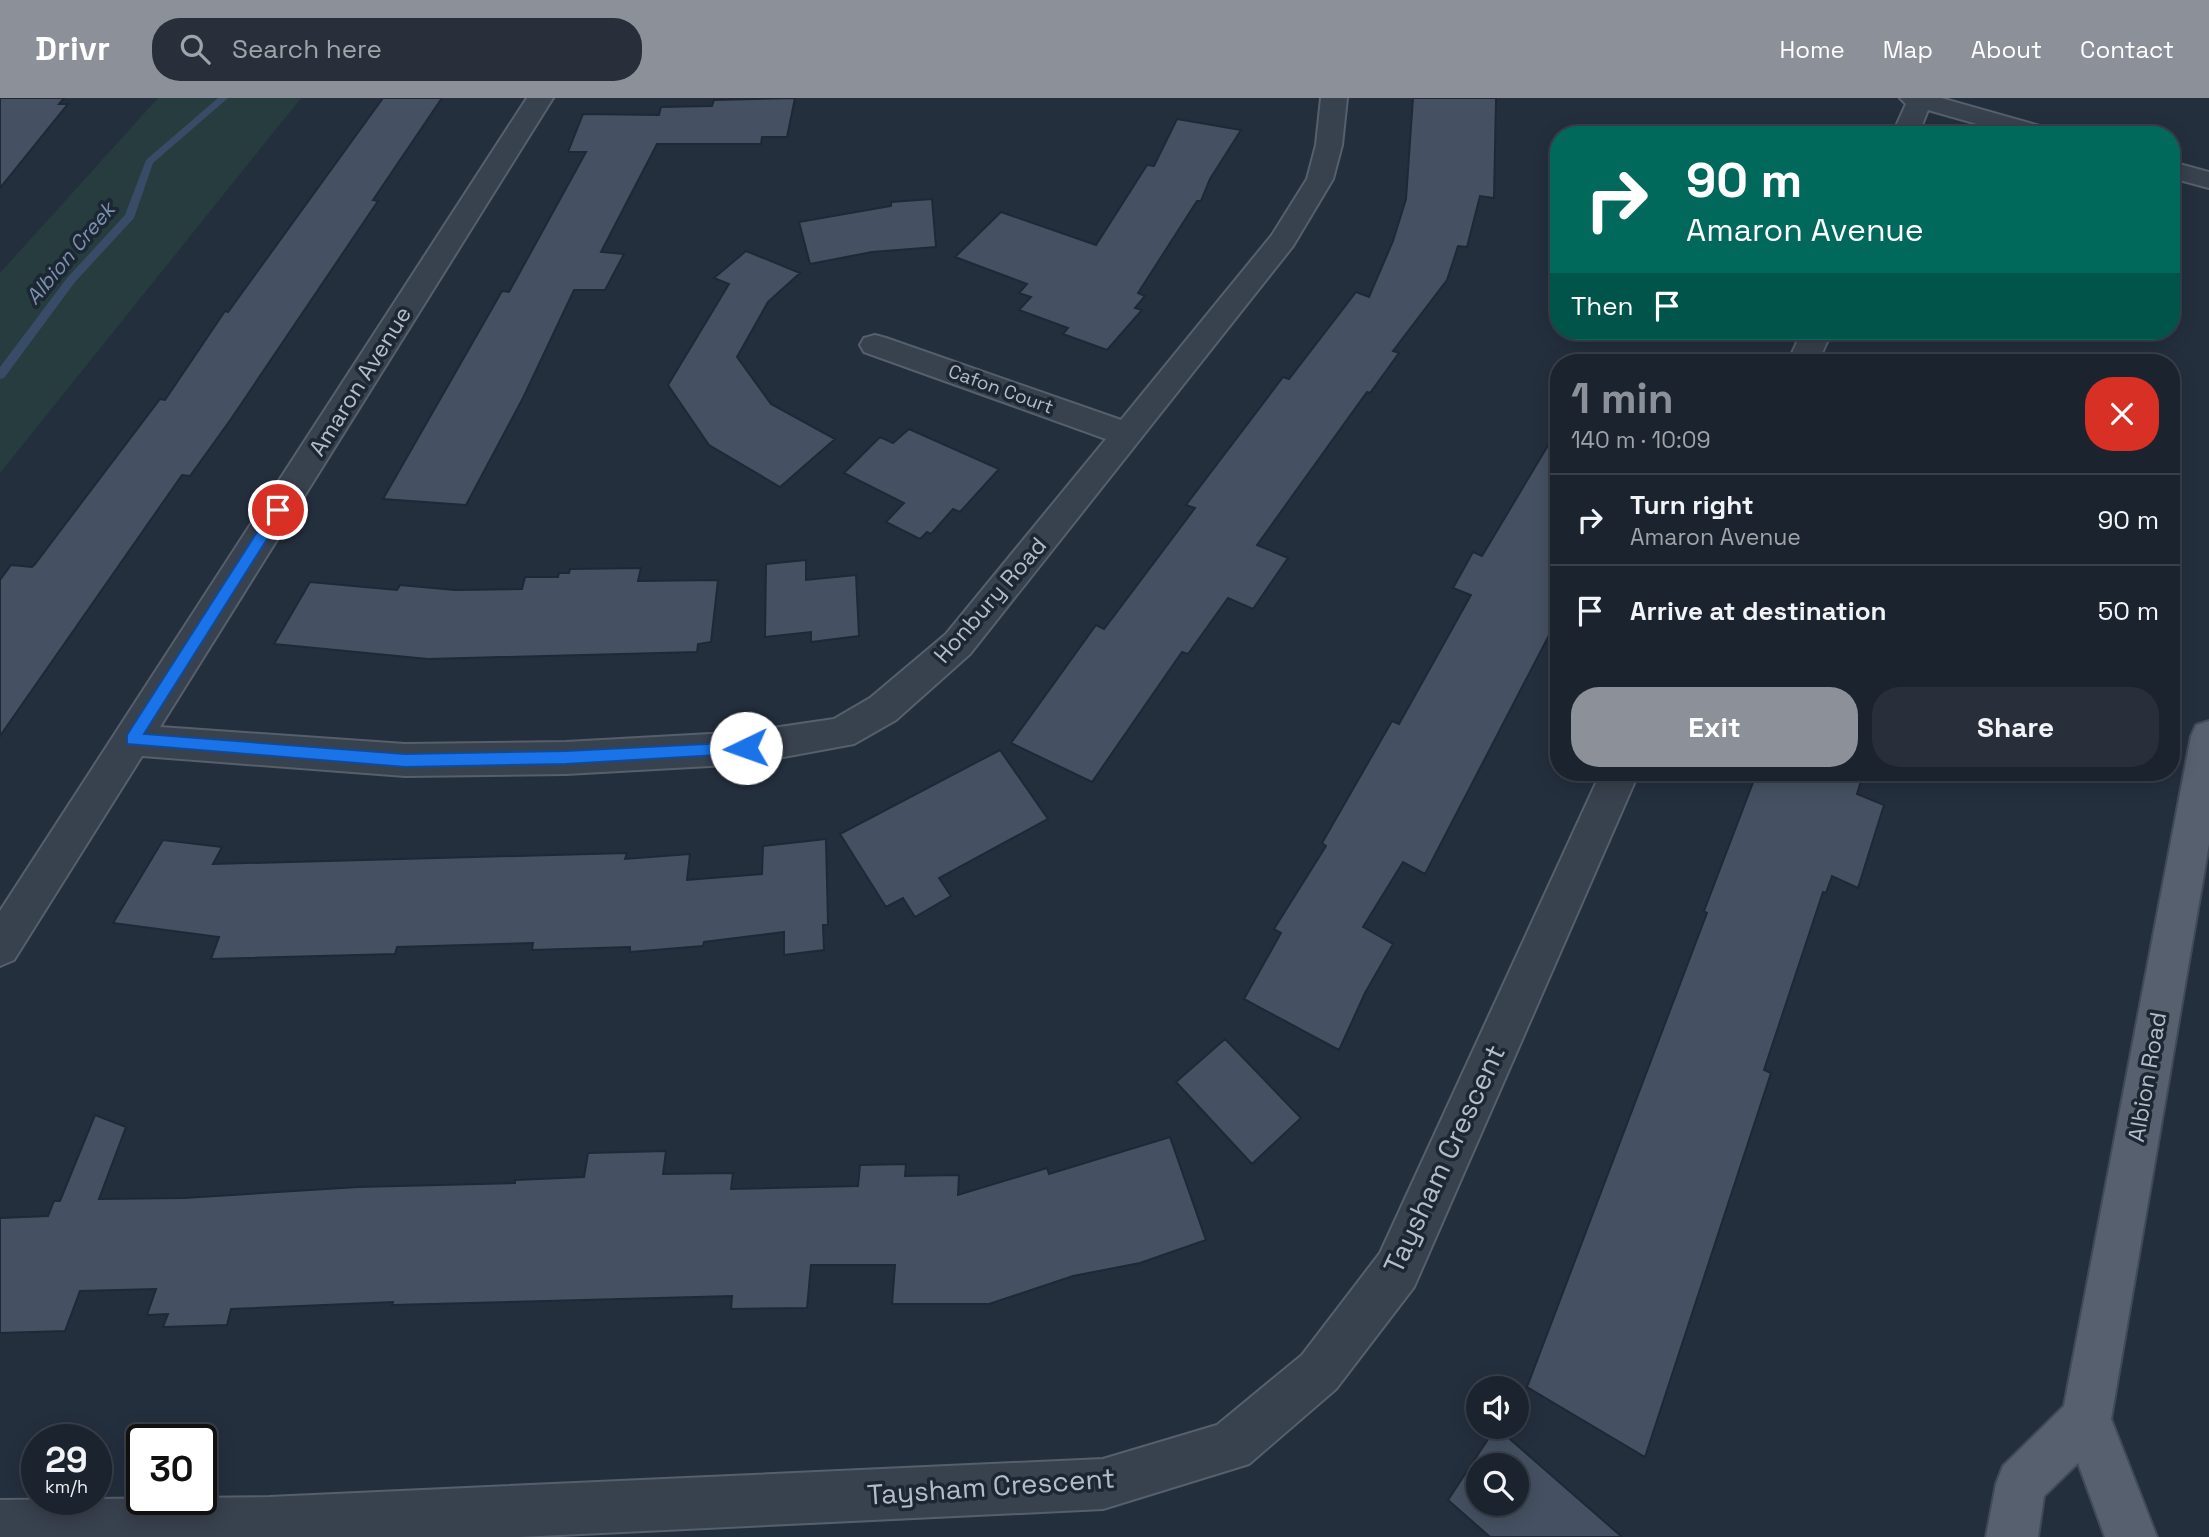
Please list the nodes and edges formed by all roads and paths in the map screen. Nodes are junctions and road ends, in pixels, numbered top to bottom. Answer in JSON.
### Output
{"nodes":[{"id":1,"x":540,"y":98,"type":"edge"},
{"id":2,"x":1334,"y":98,"type":"edge"},
{"id":3,"x":1918,"y":99,"type":"edge"},
{"id":4,"x":1908,"y":126,"type":"edge"},
{"id":5,"x":2013,"y":126,"type":"edge"},
{"id":6,"x":2180,"y":172,"type":"edge"},
{"id":7,"x":2209,"y":180,"type":"edge"},
{"id":8,"x":875,"y":345,"type":"dead end"},
{"id":9,"x":1126,"y":434,"type":"junction"},
{"id":10,"x":2209,"y":736,"type":"edge"},
{"id":11,"x":132,"y":740,"type":"junction"},
{"id":12,"x":1616,"y":781,"type":"edge"},
{"id":13,"x":0,"y":947,"type":"edge"},
{"id":14,"x":2086,"y":1419,"type":"junction"},
{"id":15,"x":0,"y":1527,"type":"edge"},
{"id":16,"x":267,"y":1530,"type":"edge"},
{"id":17,"x":2012,"y":1537,"type":"edge"},
{"id":18,"x":2131,"y":1537,"type":"edge"}],
"edges":[{"from":1,"to":11,"type":"street","name":"Amaron Avenue"},
{"from":2,"to":9,"type":"street","name":"Honbury Road"},
{"from":3,"to":4,"type":"street"},
{"from":3,"to":5,"type":"street"},
{"from":6,"to":7,"type":"street"},
{"from":8,"to":9,"type":"street","name":"Cafon Court"},
{"from":9,"to":11,"type":"street","name":"Honbury Road"},
{"from":10,"to":14,"type":"main road","name":"Albion Road"},
{"from":11,"to":13,"type":"street","name":"Amaron Avenue"},
{"from":12,"to":16,"type":"street","name":"Taysham Crescent"},
{"from":14,"to":17,"type":"main road"},
{"from":14,"to":18,"type":"main road"},
{"from":15,"to":16,"type":"street","name":"Taysham Crescent"}]}
